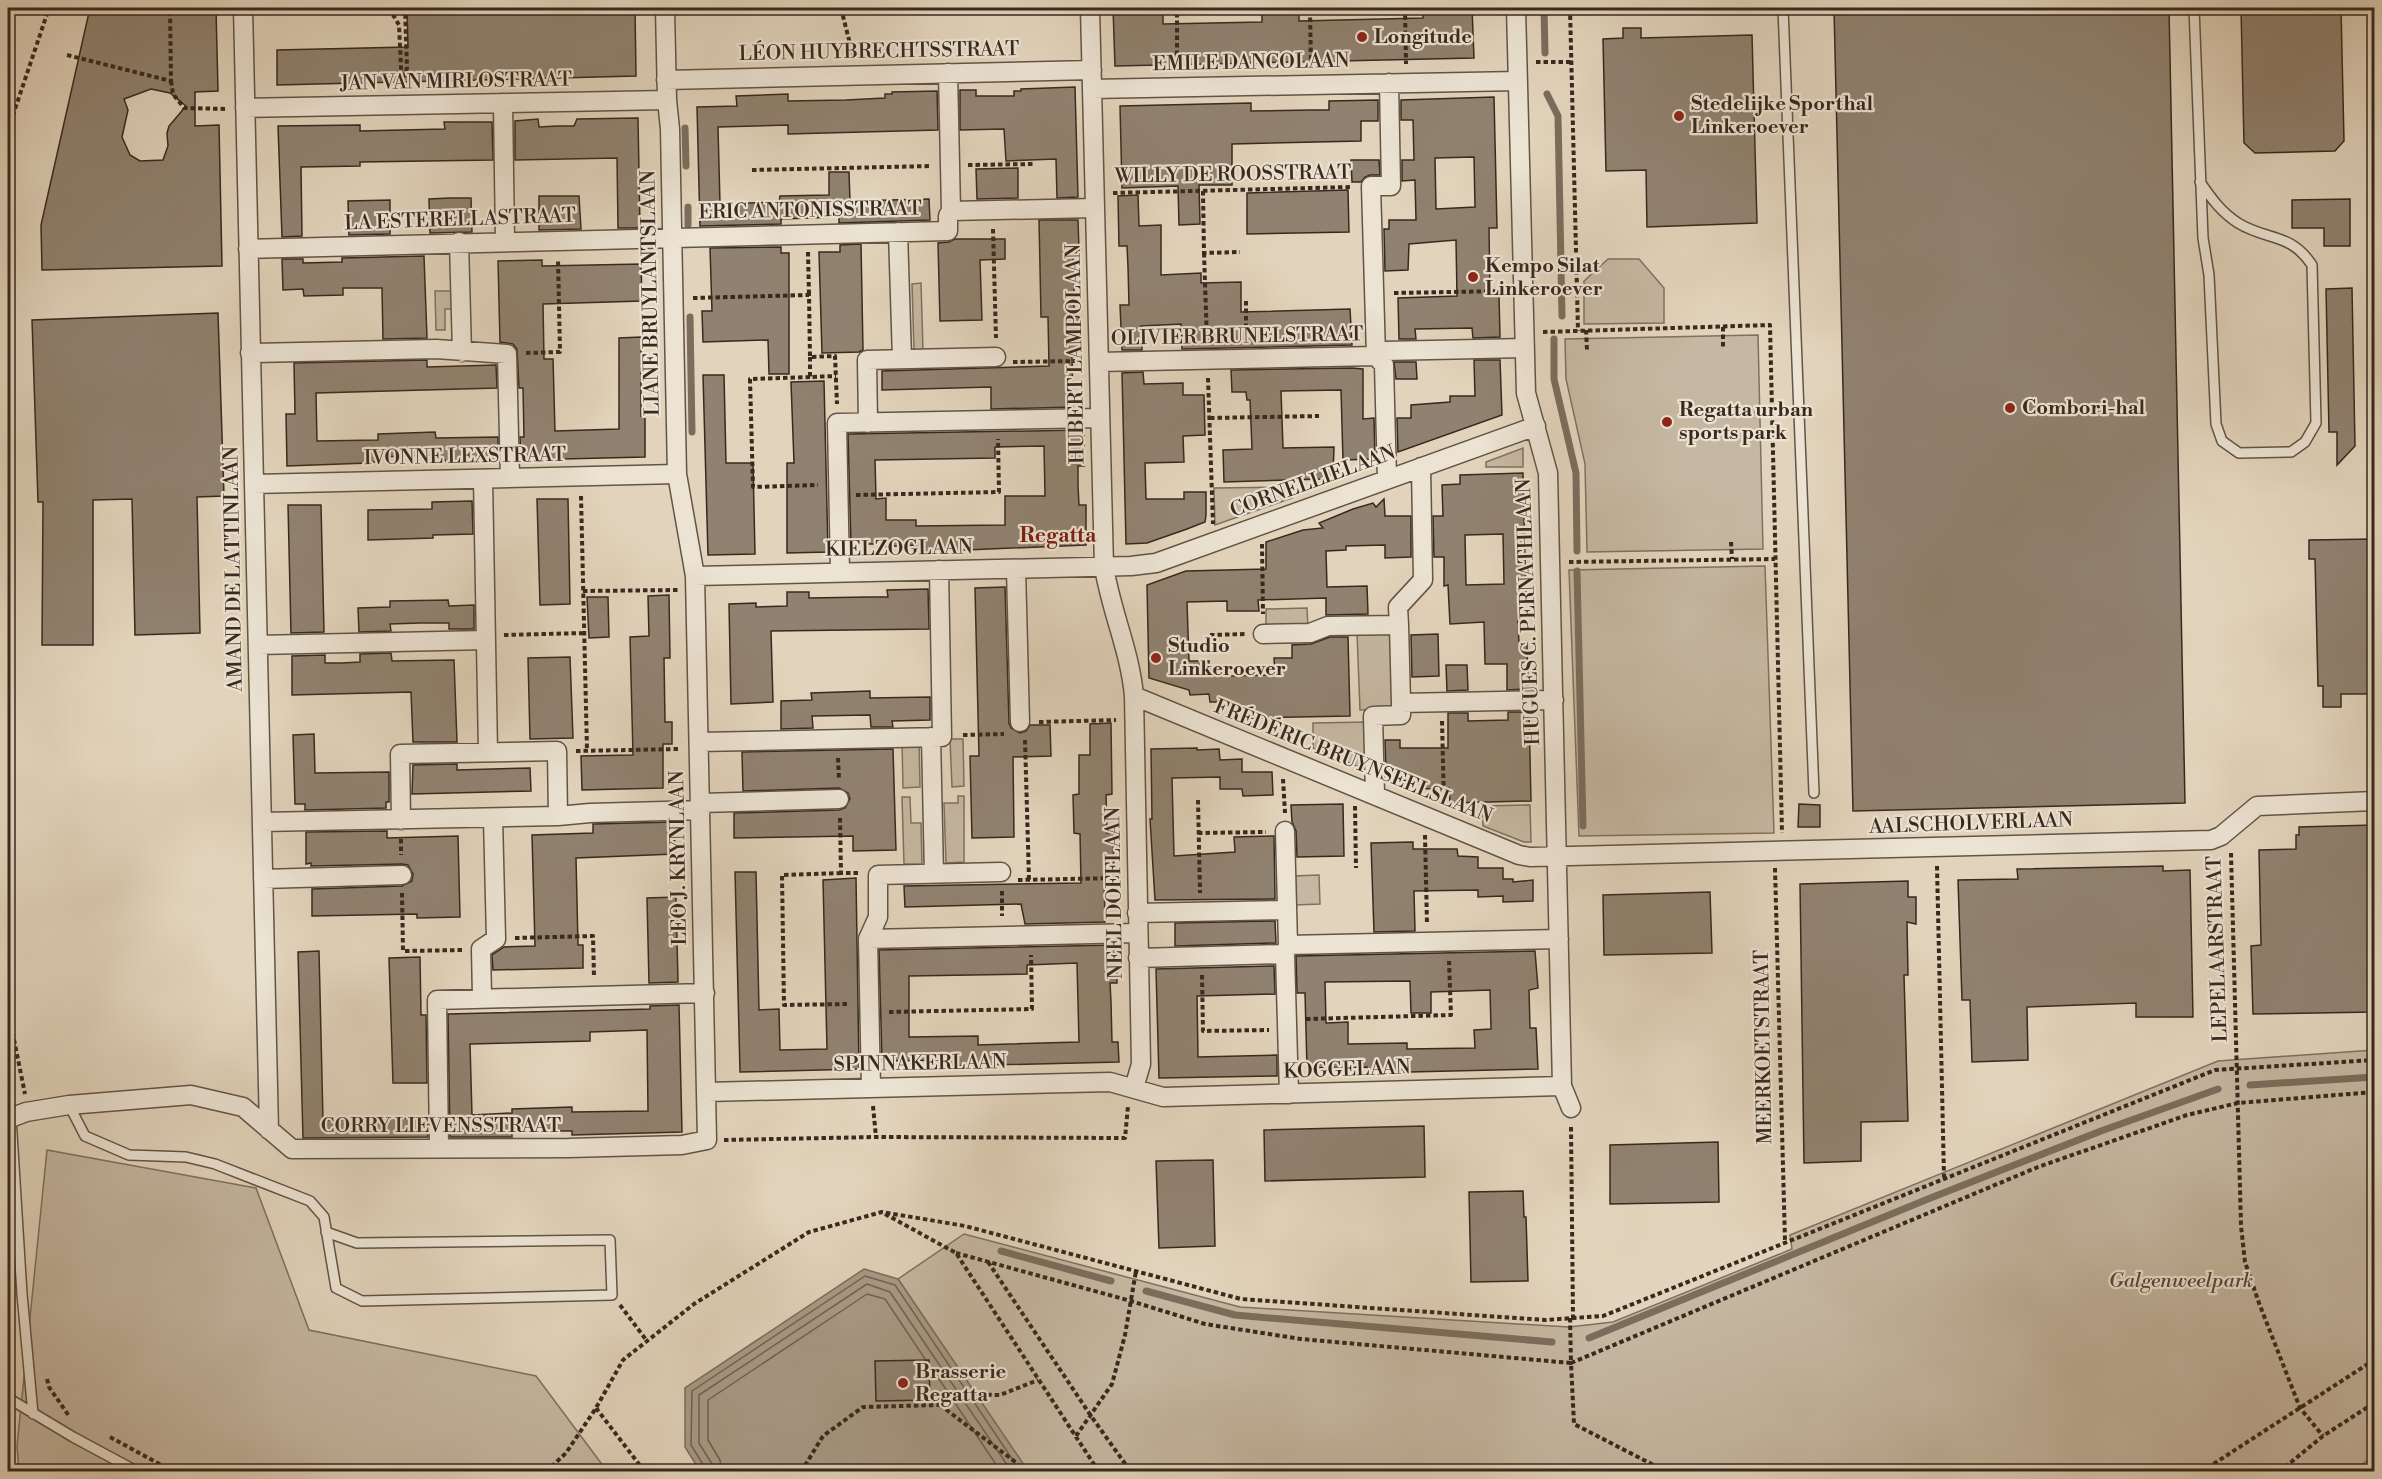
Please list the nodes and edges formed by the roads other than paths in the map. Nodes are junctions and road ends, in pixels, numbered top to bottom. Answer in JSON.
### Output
{"nodes":[{"id":1,"x":243,"y":8,"type":"edge"},
{"id":2,"x":665,"y":8,"type":"edge"},
{"id":3,"x":1090,"y":8,"type":"edge"},
{"id":4,"x":1516,"y":8,"type":"edge"},
{"id":5,"x":1783,"y":8,"type":"edge"},
{"id":6,"x":2194,"y":8,"type":"edge"},
{"id":7,"x":1092,"y":70,"type":"junction"},
{"id":8,"x":948,"y":73,"type":"junction"},
{"id":9,"x":666,"y":80,"type":"junction"},
{"id":10,"x":1518,"y":81,"type":"junction"},
{"id":11,"x":1398,"y":83,"type":"junction"},
{"id":12,"x":1092,"y":89,"type":"junction"},
{"id":13,"x":667,"y":100,"type":"junction"},
{"id":14,"x":503,"y":103,"type":"junction"},
{"id":15,"x":245,"y":108,"type":"junction"},
{"id":16,"x":2200,"y":182,"type":"junction"},
{"id":17,"x":1095,"y":201,"type":"junction"},
{"id":18,"x":951,"y":211,"type":"junction"},
{"id":19,"x":898,"y":232,"type":"junction"},
{"id":20,"x":673,"y":236,"type":"junction"},
{"id":21,"x":505,"y":241,"type":"junction"},
{"id":22,"x":459,"y":242,"type":"junction"},
{"id":23,"x":248,"y":249,"type":"junction"},
{"id":24,"x":1525,"y":340,"type":"junction"},
{"id":25,"x":462,"y":352,"type":"junction"},
{"id":26,"x":250,"y":353,"type":"junction"},
{"id":27,"x":1376,"y":356,"type":"junction"},
{"id":28,"x":902,"y":359,"type":"junction"},
{"id":29,"x":1002,"y":360,"type":"road end"},
{"id":30,"x":1099,"y":362,"type":"junction"},
{"id":31,"x":1100,"y":418,"type":"junction"},
{"id":32,"x":868,"y":423,"type":"junction"},
{"id":33,"x":1536,"y":426,"type":"junction"},
{"id":34,"x":1421,"y":467,"type":"junction"},
{"id":35,"x":677,"y":474,"type":"junction"},
{"id":36,"x":510,"y":478,"type":"junction"},
{"id":37,"x":483,"y":479,"type":"junction"},
{"id":38,"x":1388,"y":479,"type":"junction"},
{"id":39,"x":254,"y":484,"type":"junction"},
{"id":40,"x":1104,"y":567,"type":"junction"},
{"id":41,"x":1016,"y":569,"type":"junction"},
{"id":42,"x":939,"y":570,"type":"junction"},
{"id":43,"x":840,"y":572,"type":"junction"},
{"id":44,"x":695,"y":582,"type":"junction"},
{"id":45,"x":1399,"y":622,"type":"junction"},
{"id":46,"x":1263,"y":634,"type":"road end"},
{"id":47,"x":486,"y":638,"type":"junction"},
{"id":48,"x":258,"y":645,"type":"junction"},
{"id":49,"x":1134,"y":696,"type":"junction"},
{"id":50,"x":1554,"y":700,"type":"junction"},
{"id":51,"x":1404,"y":703,"type":"junction"},
{"id":52,"x":1020,"y":728,"type":"road end"},
{"id":53,"x":939,"y":731,"type":"junction"},
{"id":54,"x":699,"y":745,"type":"junction"},
{"id":55,"x":488,"y":752,"type":"junction"},
{"id":56,"x":1814,"y":793,"type":"dead end"},
{"id":57,"x":1375,"y":794,"type":"junction"},
{"id":58,"x":839,"y":799,"type":"dead end"},
{"id":59,"x":2374,"y":801,"type":"edge"},
{"id":60,"x":701,"y":806,"type":"junction"},
{"id":61,"x":558,"y":816,"type":"junction"},
{"id":62,"x":493,"y":818,"type":"junction"},
{"id":63,"x":401,"y":820,"type":"junction"},
{"id":64,"x":262,"y":822,"type":"junction"},
{"id":65,"x":1285,"y":831,"type":"road end"},
{"id":66,"x":1557,"y":856,"type":"junction"},
{"id":67,"x":934,"y":874,"type":"junction"},
{"id":68,"x":402,"y":875,"type":"road end"},
{"id":69,"x":1001,"y":877,"type":"road end"},
{"id":70,"x":263,"y":879,"type":"junction"},
{"id":71,"x":1283,"y":910,"type":"junction"},
{"id":72,"x":1137,"y":912,"type":"junction"},
{"id":73,"x":1137,"y":933,"type":"junction"},
{"id":74,"x":868,"y":939,"type":"junction"},
{"id":75,"x":1559,"y":939,"type":"junction"},
{"id":76,"x":1286,"y":950,"type":"junction"},
{"id":77,"x":1138,"y":958,"type":"junction"},
{"id":78,"x":705,"y":993,"type":"junction"},
{"id":79,"x":482,"y":998,"type":"junction"},
{"id":80,"x":1562,"y":1086,"type":"junction"},
{"id":81,"x":871,"y":1088,"type":"junction"},
{"id":82,"x":1134,"y":1088,"type":"junction"},
{"id":83,"x":707,"y":1092,"type":"junction"},
{"id":84,"x":1288,"y":1094,"type":"junction"},
{"id":85,"x":69,"y":1105,"type":"junction"},
{"id":86,"x":1571,"y":1108,"type":"road end"},
{"id":87,"x":15,"y":1116,"type":"edge"},
{"id":88,"x":269,"y":1130,"type":"junction"},
{"id":89,"x":707,"y":1140,"type":"joint"},
{"id":90,"x":439,"y":1148,"type":"junction"},
{"id":91,"x":326,"y":1232,"type":"junction"},
{"id":92,"x":8,"y":1398,"type":"edge"},
{"id":93,"x":33,"y":1414,"type":"junction"},
{"id":94,"x":138,"y":1472,"type":"edge"}],
"edges":[{"from":1,"to":15,"type":"street","name":"AMAND DE LATTINLAAN"},
{"from":2,"to":9,"type":"street","name":"LIANE BRUYLANTSLAAN"},
{"from":3,"to":7,"type":"street","name":"HUBERT LAMPOLAAN"},
{"from":4,"to":10,"type":"street","name":"HUGUES C. PERNATHLAAN"},
{"from":5,"to":56,"type":"lane"},
{"from":6,"to":16,"type":"lane"},
{"from":7,"to":8,"type":"street","name":"LÉON HUYBRECHTSSTRAAT"},
{"from":7,"to":12,"type":"street","name":"HUBERT LAMPOLAAN"},
{"from":8,"to":9,"type":"street","name":"LÉON HUYBRECHTSSTRAAT"},
{"from":8,"to":18,"type":"street"},
{"from":9,"to":13,"type":"street","name":"LIANE BRUYLANTSLAAN"},
{"from":10,"to":11,"type":"street","name":"EMILE DANCOLAAN"},
{"from":10,"to":24,"type":"street","name":"HUGUES C. PERNATHLAAN"},
{"from":11,"to":12,"type":"street","name":"EMILE DANCOLAAN"},
{"from":11,"to":27,"type":"street"},
{"from":12,"to":17,"type":"street","name":"HUBERT LAMPOLAAN"},
{"from":13,"to":14,"type":"street","name":"JAN VAN MIRLOSTRAAT"},
{"from":13,"to":20,"type":"street","name":"LIANE BRUYLANTSLAAN"},
{"from":14,"to":15,"type":"street","name":"JAN VAN MIRLOSTRAAT"},
{"from":14,"to":21,"type":"street"},
{"from":15,"to":23,"type":"street","name":"AMAND DE LATTINLAAN"},
{"from":16,"to":16,"type":"lane"},
{"from":17,"to":18,"type":"street"},
{"from":17,"to":30,"type":"street","name":"HUBERT LAMPOLAAN"},
{"from":18,"to":19,"type":"street","name":"ERIC ANTONISSTRAAT"},
{"from":19,"to":20,"type":"street","name":"ERIC ANTONISSTRAAT"},
{"from":19,"to":28,"type":"street"},
{"from":20,"to":21,"type":"street","name":"LA ESTERELLASTRAAT"},
{"from":20,"to":35,"type":"street","name":"LIANE BRUYLANTSLAAN"},
{"from":21,"to":22,"type":"street","name":"LA ESTERELLASTRAAT"},
{"from":22,"to":23,"type":"street","name":"LA ESTERELLASTRAAT"},
{"from":22,"to":25,"type":"street"},
{"from":23,"to":26,"type":"street","name":"AMAND DE LATTINLAAN"},
{"from":24,"to":27,"type":"street","name":"OLIVIER BRUNELSTRAAT"},
{"from":24,"to":33,"type":"street","name":"HUGUES C. PERNATHLAAN"},
{"from":25,"to":26,"type":"street"},
{"from":25,"to":36,"type":"street"},
{"from":26,"to":39,"type":"street","name":"AMAND DE LATTINLAAN"},
{"from":27,"to":30,"type":"street","name":"OLIVIER BRUNELSTRAAT"},
{"from":27,"to":38,"type":"street"},
{"from":28,"to":29,"type":"street"},
{"from":28,"to":32,"type":"street"},
{"from":30,"to":31,"type":"street","name":"HUBERT LAMPOLAAN"},
{"from":31,"to":32,"type":"street"},
{"from":31,"to":40,"type":"street","name":"HUBERT LAMPOLAAN"},
{"from":32,"to":43,"type":"street"},
{"from":33,"to":34,"type":"street","name":"CORNELLIELAAN"},
{"from":33,"to":50,"type":"street","name":"HUGUES C. PERNATHLAAN"},
{"from":34,"to":38,"type":"street","name":"CORNELLIELAAN"},
{"from":34,"to":45,"type":"street"},
{"from":35,"to":36,"type":"street","name":"IVONNE LEXSTRAAT"},
{"from":35,"to":44,"type":"street","name":"LIANE BRUYLANTSLAAN"},
{"from":36,"to":37,"type":"street","name":"IVONNE LEXSTRAAT"},
{"from":37,"to":39,"type":"street","name":"IVONNE LEXSTRAAT"},
{"from":37,"to":47,"type":"street"},
{"from":38,"to":40,"type":"street","name":"CORNELLIELAAN"},
{"from":39,"to":48,"type":"street","name":"AMAND DE LATTINLAAN"},
{"from":40,"to":41,"type":"street","name":"KIELZOGLAAN"},
{"from":40,"to":49,"type":"street","name":"HUBERT LAMPOLAAN"},
{"from":41,"to":42,"type":"street","name":"KIELZOGLAAN"},
{"from":41,"to":52,"type":"street"},
{"from":42,"to":43,"type":"street","name":"KIELZOGLAAN"},
{"from":42,"to":53,"type":"street"},
{"from":43,"to":44,"type":"street","name":"KIELZOGLAAN"},
{"from":44,"to":54,"type":"street","name":"LEO J. KRYNLAAN"},
{"from":45,"to":46,"type":"street"},
{"from":45,"to":51,"type":"street"},
{"from":47,"to":48,"type":"street"},
{"from":47,"to":55,"type":"street"},
{"from":48,"to":64,"type":"street","name":"AMAND DE LATTINLAAN"},
{"from":49,"to":57,"type":"street","name":"FRÉDÉRIC BRUYNSEELSLAAN"},
{"from":49,"to":72,"type":"street","name":"NEEL DOFFLAAN"},
{"from":50,"to":51,"type":"street"},
{"from":50,"to":66,"type":"street","name":"HUGUES C. PERNATHLAAN"},
{"from":51,"to":57,"type":"street"},
{"from":53,"to":54,"type":"street"},
{"from":53,"to":67,"type":"street"},
{"from":54,"to":60,"type":"street","name":"LEO J. KRYNLAAN"},
{"from":55,"to":61,"type":"street"},
{"from":55,"to":63,"type":"street"},
{"from":57,"to":66,"type":"street","name":"FRÉDÉRIC BRUYNSEELSLAAN"},
{"from":58,"to":60,"type":"street"},
{"from":59,"to":66,"type":"street","name":"AALSCHOLVERLAAN"},
{"from":60,"to":61,"type":"street"},
{"from":60,"to":78,"type":"street","name":"LEO J. KRYNLAAN"},
{"from":61,"to":62,"type":"street"},
{"from":62,"to":63,"type":"street"},
{"from":62,"to":79,"type":"street"},
{"from":63,"to":64,"type":"street"},
{"from":64,"to":70,"type":"street","name":"AMAND DE LATTINLAAN"},
{"from":65,"to":71,"type":"street"},
{"from":66,"to":75,"type":"street","name":"HUGUES C. PERNATHLAAN"},
{"from":67,"to":69,"type":"street"},
{"from":67,"to":74,"type":"street"},
{"from":68,"to":70,"type":"street"},
{"from":70,"to":88,"type":"street","name":"AMAND DE LATTINLAAN"},
{"from":71,"to":72,"type":"street"},
{"from":71,"to":76,"type":"street"},
{"from":72,"to":73,"type":"street","name":"NEEL DOFFLAAN"},
{"from":73,"to":74,"type":"street"},
{"from":73,"to":77,"type":"street","name":"NEEL DOFFLAAN"},
{"from":74,"to":81,"type":"street"},
{"from":75,"to":76,"type":"street"},
{"from":75,"to":80,"type":"street","name":"HUGUES C. PERNATHLAAN"},
{"from":76,"to":77,"type":"street"},
{"from":76,"to":84,"type":"street"},
{"from":77,"to":82,"type":"street","name":"NEEL DOFFLAAN"},
{"from":78,"to":79,"type":"street"},
{"from":78,"to":83,"type":"street","name":"LEO J. KRYNLAAN"},
{"from":79,"to":90,"type":"street"},
{"from":80,"to":84,"type":"street","name":"KOGGELAAN"},
{"from":80,"to":86,"type":"street","name":"HUGUES C. PERNATHLAAN"},
{"from":81,"to":82,"type":"street","name":"SPINNAKERLAAN"},
{"from":81,"to":83,"type":"street","name":"SPINNAKERLAAN"},
{"from":82,"to":84,"type":"street","name":"KOGGELAAN"},
{"from":83,"to":89,"type":"street","name":"LEO J. KRYNLAAN"},
{"from":85,"to":87,"type":"street","name":"CORRY LIEVENSSTRAAT"},
{"from":85,"to":88,"type":"street","name":"CORRY LIEVENSSTRAAT"},
{"from":85,"to":91,"type":"lane"},
{"from":87,"to":93,"type":"lane"},
{"from":88,"to":90,"type":"street","name":"CORRY LIEVENSSTRAAT"},
{"from":89,"to":90,"type":"street","name":"CORRY LIEVENSSTRAAT"},
{"from":91,"to":91,"type":"lane"},
{"from":92,"to":93,"type":"lane"},
{"from":93,"to":94,"type":"lane"}]}
